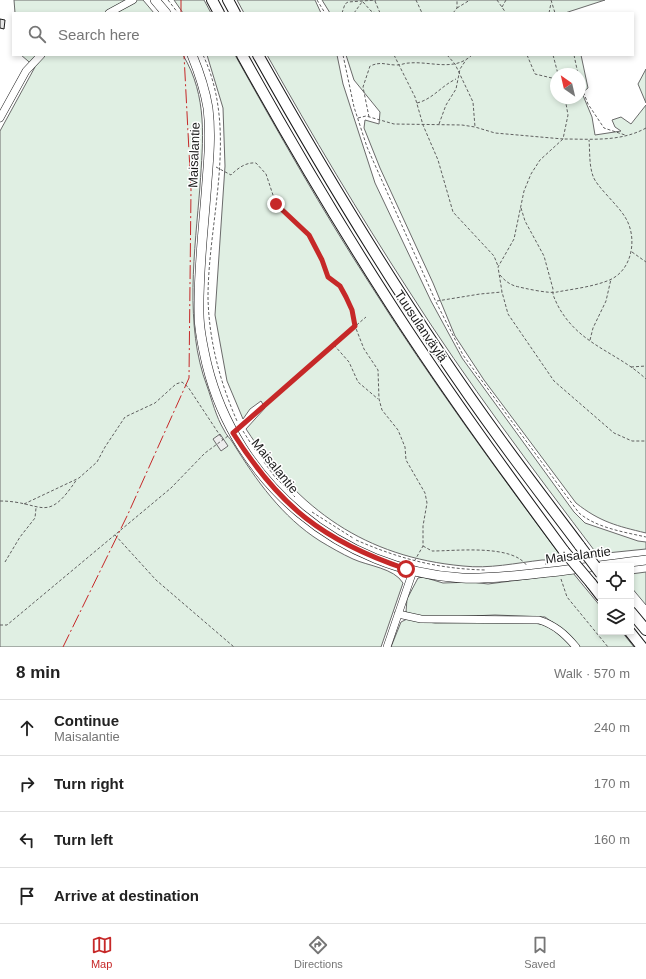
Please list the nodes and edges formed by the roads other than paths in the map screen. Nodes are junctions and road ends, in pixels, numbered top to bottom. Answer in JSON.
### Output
{"nodes":[{"id":1,"x":133,"y":0,"type":"edge"},
{"id":2,"x":155,"y":0,"type":"edge"},
{"id":3,"x":212,"y":0,"type":"edge"},
{"id":4,"x":228,"y":0,"type":"edge"},
{"id":5,"x":111,"y":12,"type":"edge"},
{"id":6,"x":165,"y":12,"type":"edge"},
{"id":7,"x":218,"y":12,"type":"edge"},
{"id":8,"x":234,"y":12,"type":"edge"},
{"id":9,"x":40,"y":56,"type":"edge"},
{"id":10,"x":192,"y":56,"type":"edge"},
{"id":11,"x":243,"y":56,"type":"edge"},
{"id":12,"x":259,"y":56,"type":"edge"},
{"id":13,"x":0,"y":118,"type":"edge"},
{"id":14,"x":646,"y":560,"type":"edge"},
{"id":15,"x":598,"y":570,"type":"edge"},
{"id":16,"x":413,"y":571,"type":"junction"},
{"id":17,"x":598,"y":592,"type":"edge"},
{"id":18,"x":398,"y":614,"type":"junction"},
{"id":19,"x":634,"y":616,"type":"edge"},
{"id":20,"x":646,"y":630,"type":"edge"},
{"id":21,"x":632,"y":635,"type":"edge"},
{"id":22,"x":387,"y":647,"type":"edge"},
{"id":23,"x":576,"y":647,"type":"edge"},
{"id":24,"x":642,"y":647,"type":"edge"}],
"edges":[{"from":1,"to":5,"type":"street"},
{"from":2,"to":6,"type":"main road"},
{"from":3,"to":7,"type":"highway"},
{"from":4,"to":8,"type":"highway"},
{"from":9,"to":13,"type":"street"},
{"from":10,"to":16,"type":"main road","name":"Maisalantie"},
{"from":11,"to":17,"type":"highway","name":"Tuusulanväylä","bridge":true},
{"from":12,"to":15,"type":"highway","name":"Tuusulanväylä","bridge":true},
{"from":14,"to":16,"type":"main road","name":"Maisalantie"},
{"from":16,"to":18,"type":"street"},
{"from":18,"to":22,"type":"street"},
{"from":18,"to":23,"type":"street"},
{"from":19,"to":20,"type":"highway"},
{"from":21,"to":24,"type":"highway"}]}
